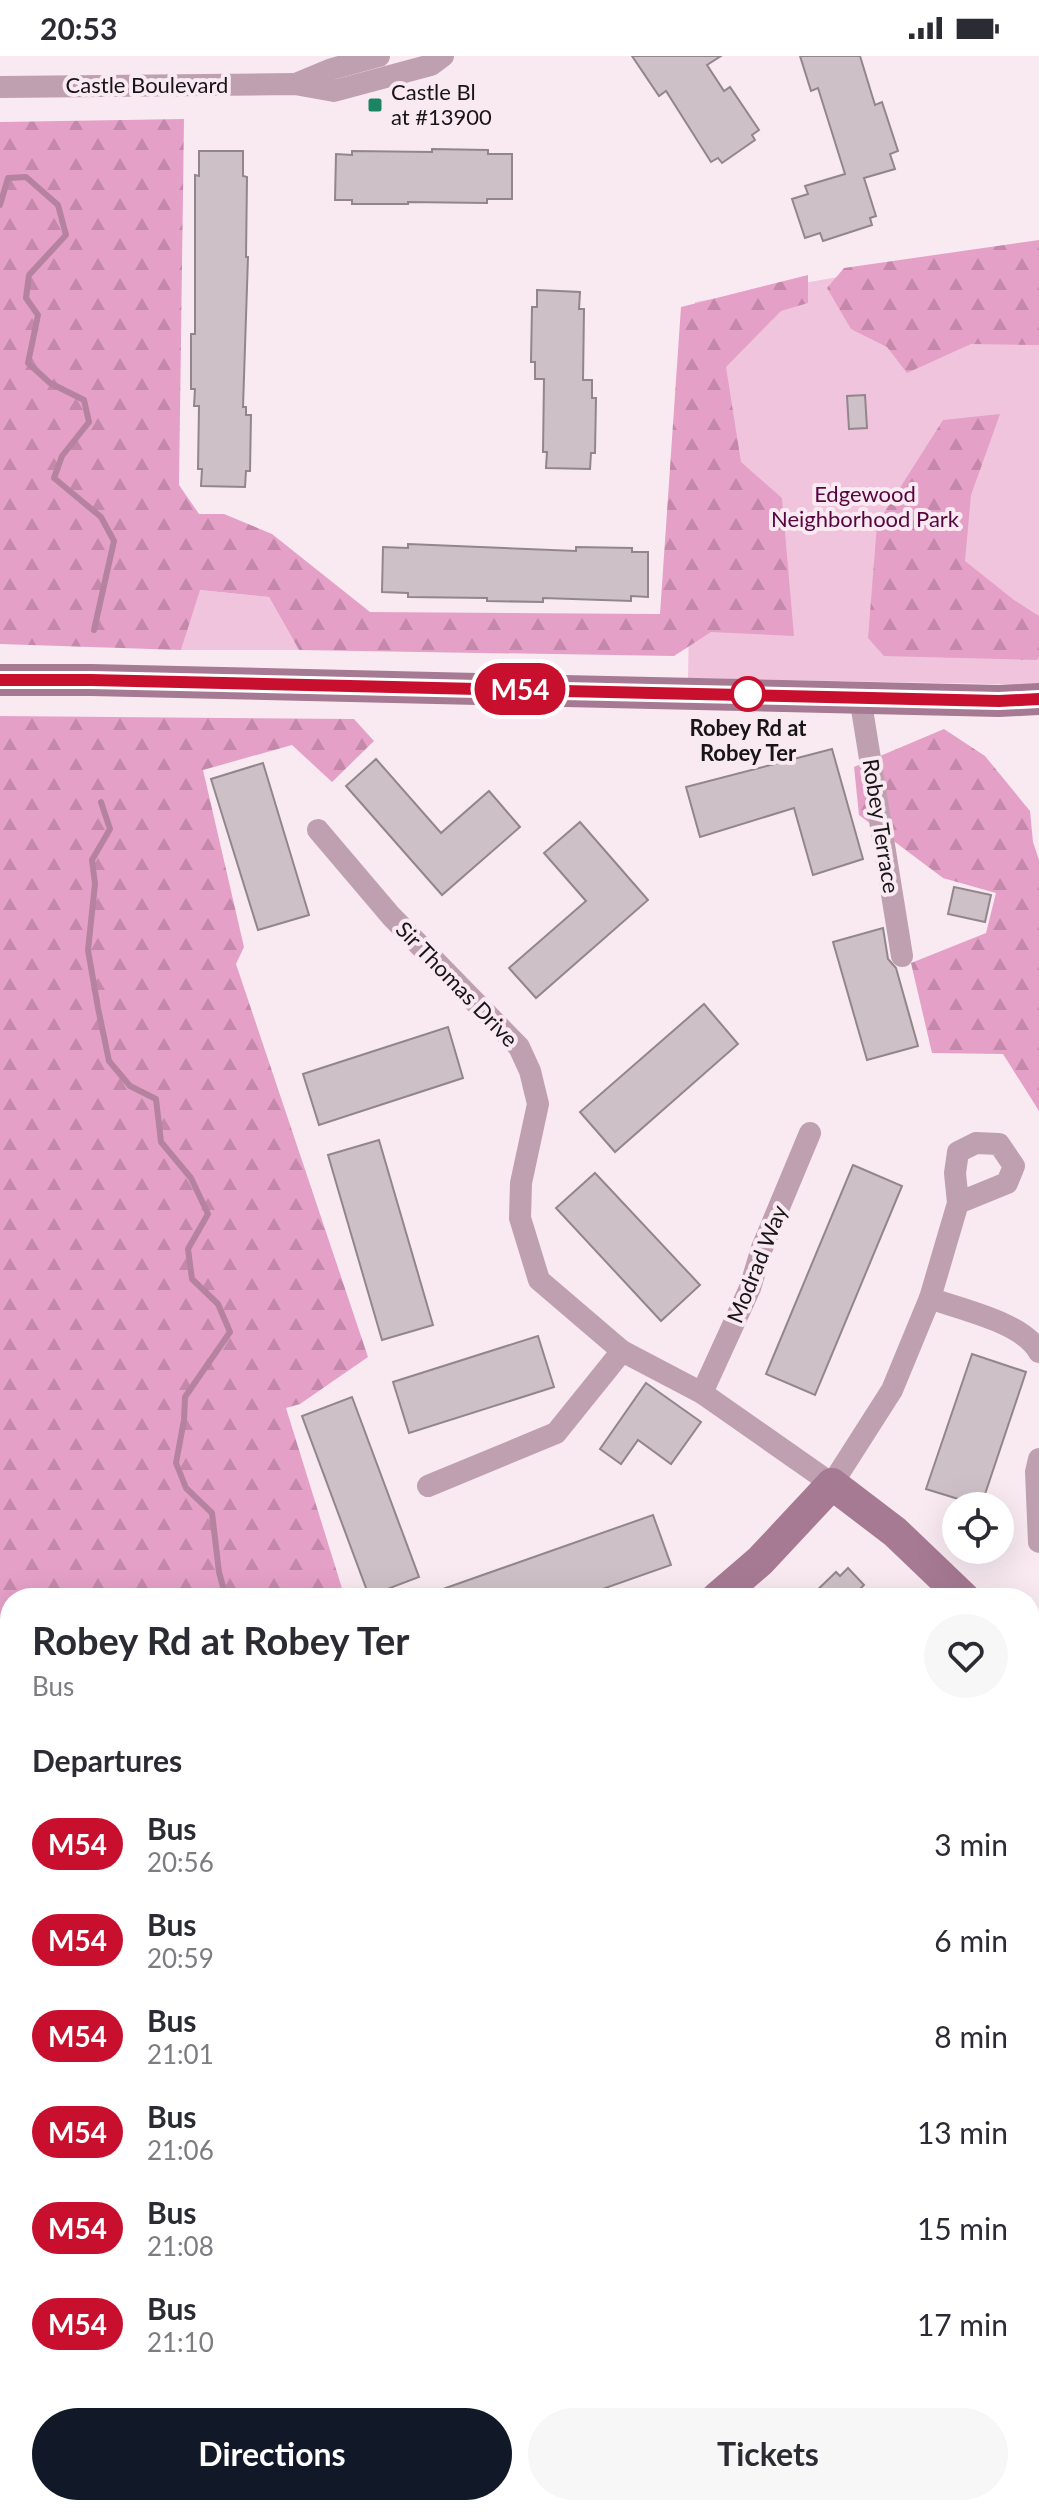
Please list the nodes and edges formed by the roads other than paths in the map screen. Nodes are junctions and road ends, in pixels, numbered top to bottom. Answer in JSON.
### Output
{"nodes":[{"id":1,"x":379,"y":56,"type":"edge"},
{"id":2,"x":443,"y":56,"type":"edge"},
{"id":3,"x":295,"y":84,"type":"junction"},
{"id":4,"x":0,"y":87,"type":"edge"},
{"id":5,"x":0,"y":680,"type":"edge"},
{"id":6,"x":860,"y":697,"type":"junction"},
{"id":7,"x":1039,"y":699,"type":"edge"},
{"id":8,"x":318,"y":830,"type":"dead end"},
{"id":9,"x":902,"y":956,"type":"dead end"},
{"id":10,"x":810,"y":1133,"type":"dead end"},
{"id":11,"x":958,"y":1203,"type":"dead end"},
{"id":12,"x":930,"y":1298,"type":"junction"},
{"id":13,"x":622,"y":1351,"type":"junction"},
{"id":14,"x":1039,"y":1352,"type":"edge"},
{"id":15,"x":702,"y":1393,"type":"junction"},
{"id":16,"x":1039,"y":1459,"type":"edge"},
{"id":17,"x":832,"y":1484,"type":"junction"},
{"id":18,"x":428,"y":1486,"type":"dead end"},
{"id":19,"x":1039,"y":1542,"type":"edge"},
{"id":20,"x":729,"y":1588,"type":"edge"},
{"id":21,"x":948,"y":1588,"type":"edge"}],
"edges":[{"from":1,"to":3,"type":"street","name":"Castle Boulevard"},
{"from":2,"to":3,"type":"street","name":"Castle Boulevard"},
{"from":3,"to":4,"type":"street","name":"Castle Boulevard"},
{"from":5,"to":6,"type":"street"},
{"from":6,"to":7,"type":"street"},
{"from":6,"to":9,"type":"street","name":"Robey Terrace"},
{"from":8,"to":13,"type":"street","name":"Sir Thomas Drive"},
{"from":10,"to":15,"type":"street","name":"Modrad Way"},
{"from":11,"to":12,"type":"street"},
{"from":12,"to":14,"type":"street"},
{"from":12,"to":17,"type":"street"},
{"from":13,"to":15,"type":"street","name":"Sir Thomas Drive"},
{"from":13,"to":18,"type":"street"},
{"from":15,"to":17,"type":"street","name":"Sir Thomas Drive"},
{"from":16,"to":19,"type":"street"},
{"from":17,"to":20,"type":"street"},
{"from":17,"to":21,"type":"street"}]}
